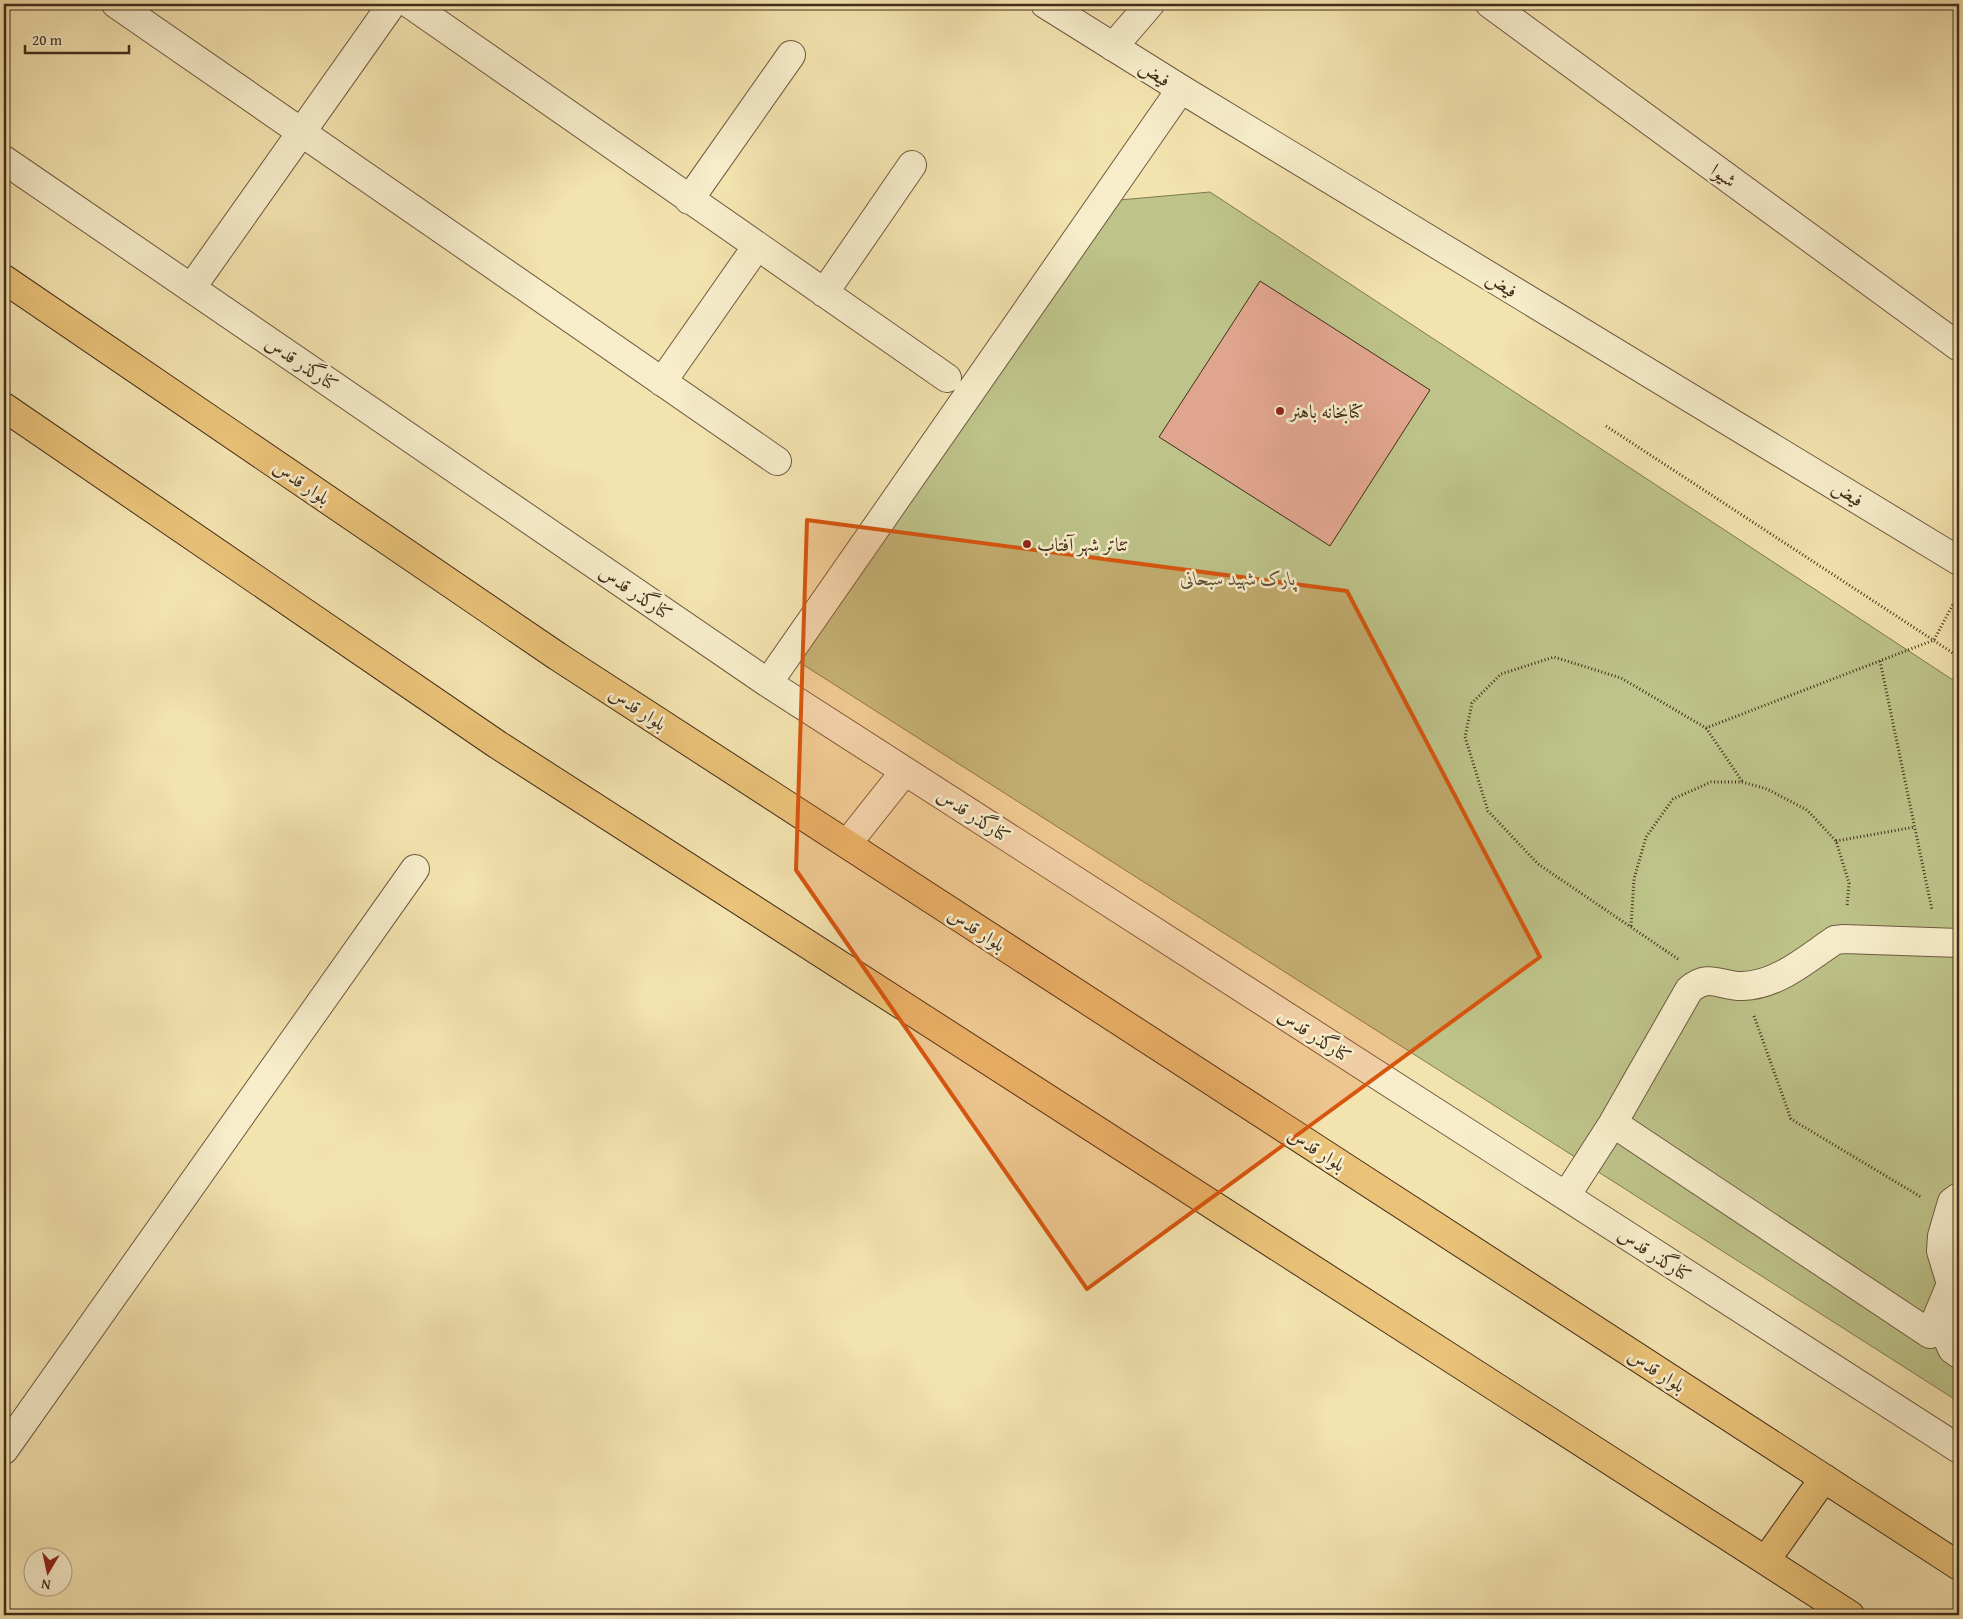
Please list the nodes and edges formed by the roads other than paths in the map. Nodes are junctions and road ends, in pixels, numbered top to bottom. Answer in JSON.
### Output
{"nodes":[{"id":1,"x":116,"y":4,"type":"edge"},
{"id":2,"x":392,"y":4,"type":"edge"},
{"id":3,"x":1045,"y":4,"type":"edge"},
{"id":4,"x":1150,"y":4,"type":"edge"},
{"id":5,"x":1490,"y":4,"type":"edge"},
{"id":6,"x":425,"y":8,"type":"edge"},
{"id":7,"x":1113,"y":47,"type":"junction"},
{"id":8,"x":791,"y":56,"type":"dead end"},
{"id":9,"x":1180,"y":89,"type":"junction"},
{"id":10,"x":302,"y":133,"type":"junction"},
{"id":11,"x":4,"y":160,"type":"edge"},
{"id":12,"x":912,"y":165,"type":"dead end"},
{"id":13,"x":689,"y":200,"type":"junction"},
{"id":14,"x":757,"y":246,"type":"junction"},
{"id":15,"x":4,"y":279,"type":"edge"},
{"id":16,"x":192,"y":288,"type":"junction"},
{"id":17,"x":824,"y":293,"type":"junction"},
{"id":18,"x":1959,"y":347,"type":"edge"},
{"id":19,"x":947,"y":378,"type":"dead end"},
{"id":20,"x":662,"y":382,"type":"junction"},
{"id":21,"x":4,"y":407,"type":"edge"},
{"id":22,"x":777,"y":461,"type":"dead end"},
{"id":23,"x":1959,"y":561,"type":"edge"},
{"id":24,"x":768,"y":683,"type":"junction"},
{"id":25,"x":905,"y":771,"type":"junction"},
{"id":26,"x":847,"y":844,"type":"junction"},
{"id":27,"x":414,"y":869,"type":"dead end"},
{"id":28,"x":1949,"y":942,"type":"edge"},
{"id":29,"x":1612,"y":1123,"type":"junction"},
{"id":30,"x":1566,"y":1196,"type":"junction"},
{"id":31,"x":1953,"y":1205,"type":"edge"},
{"id":32,"x":1959,"y":1297,"type":"edge"},
{"id":33,"x":1959,"y":1354,"type":"edge"},
{"id":34,"x":1959,"y":1449,"type":"edge"},
{"id":35,"x":4,"y":1450,"type":"edge"},
{"id":36,"x":1824,"y":1478,"type":"junction"},
{"id":37,"x":1766,"y":1560,"type":"junction"},
{"id":38,"x":1959,"y":1566,"type":"edge"},
{"id":39,"x":1850,"y":1615,"type":"edge"}],
"edges":[{"from":1,"to":10,"type":"street"},
{"from":2,"to":10,"type":"street"},
{"from":3,"to":7,"type":"street","name":"فیض"},
{"from":4,"to":7,"type":"street"},
{"from":5,"to":18,"type":"street","name":"شیوا"},
{"from":6,"to":13,"type":"street"},
{"from":7,"to":9,"type":"street","name":"فیض"},
{"from":8,"to":13,"type":"street"},
{"from":9,"to":23,"type":"street","name":"فیض"},
{"from":9,"to":24,"type":"street"},
{"from":10,"to":16,"type":"street"},
{"from":10,"to":20,"type":"street"},
{"from":11,"to":16,"type":"street","name":"کنارگذر قدس"},
{"from":12,"to":17,"type":"street"},
{"from":13,"to":14,"type":"street"},
{"from":14,"to":17,"type":"street"},
{"from":14,"to":20,"type":"street"},
{"from":15,"to":26,"type":"main road","name":"بلوار قدس"},
{"from":16,"to":24,"type":"street","name":"کنارگذر قدس"},
{"from":17,"to":19,"type":"street"},
{"from":20,"to":22,"type":"street"},
{"from":21,"to":37,"type":"main road"},
{"from":24,"to":25,"type":"street","name":"کنارگذر قدس"},
{"from":25,"to":26,"type":"street"},
{"from":25,"to":30,"type":"street","name":"کنارگذر قدس"},
{"from":26,"to":36,"type":"main road","name":"بلوار قدس"},
{"from":27,"to":35,"type":"street"},
{"from":28,"to":29,"type":"street"},
{"from":29,"to":30,"type":"street"},
{"from":29,"to":31,"type":"street"},
{"from":30,"to":34,"type":"street","name":"کنارگذر قدس"},
{"from":32,"to":33,"type":"street"},
{"from":36,"to":37,"type":"main road"},
{"from":36,"to":38,"type":"main road","name":"بلوار قدس"},
{"from":37,"to":39,"type":"main road"}]}
